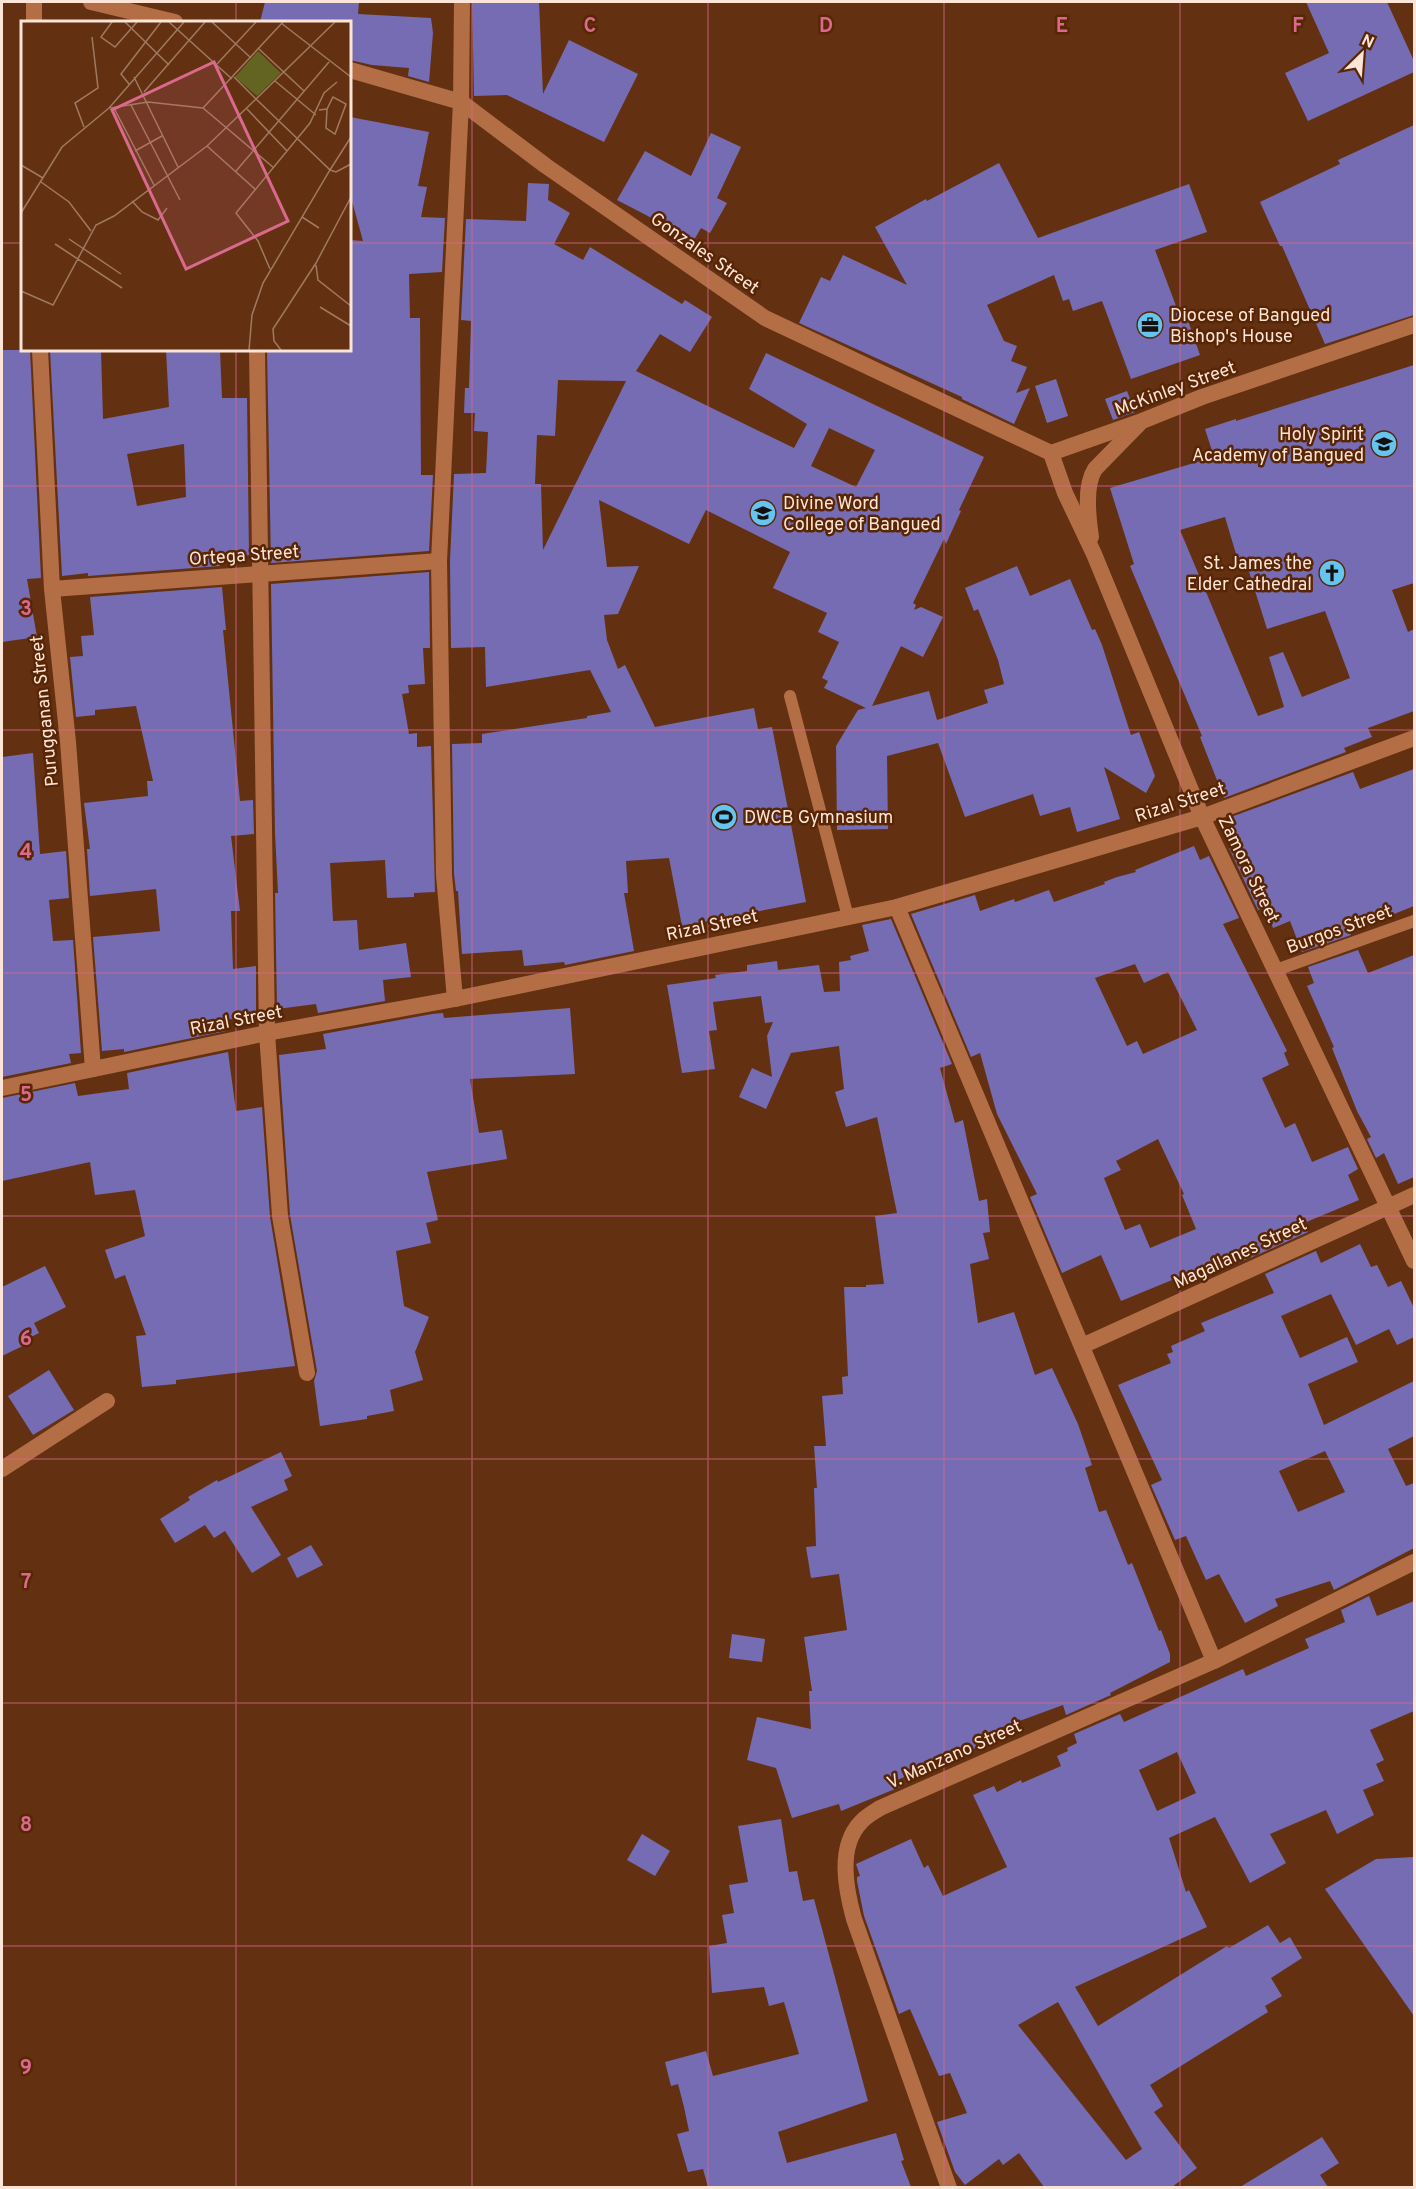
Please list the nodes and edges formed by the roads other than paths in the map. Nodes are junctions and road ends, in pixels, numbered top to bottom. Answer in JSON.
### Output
{"nodes":[{"id":1,"x":34,"y":2,"type":"edge"},
{"id":2,"x":91,"y":2,"type":"edge"},
{"id":3,"x":462,"y":2,"type":"edge"},
{"id":4,"x":34,"y":21,"type":"edge"},
{"id":5,"x":171,"y":21,"type":"edge"},
{"id":6,"x":351,"y":70,"type":"edge"},
{"id":7,"x":461,"y":102,"type":"junction"},
{"id":8,"x":1414,"y":325,"type":"edge"},
{"id":9,"x":40,"y":351,"type":"edge"},
{"id":10,"x":257,"y":351,"type":"edge"},
{"id":11,"x":1142,"y":421,"type":"junction"},
{"id":12,"x":1051,"y":453,"type":"junction"},
{"id":13,"x":1094,"y":554,"type":"junction"},
{"id":14,"x":439,"y":561,"type":"junction"},
{"id":15,"x":260,"y":573,"type":"junction"},
{"id":16,"x":52,"y":589,"type":"junction"},
{"id":17,"x":790,"y":696,"type":"dead end"},
{"id":18,"x":1414,"y":738,"type":"edge"},
{"id":19,"x":1202,"y":817,"type":"junction"},
{"id":20,"x":897,"y":907,"type":"junction"},
{"id":21,"x":848,"y":917,"type":"junction"},
{"id":22,"x":1414,"y":921,"type":"edge"},
{"id":23,"x":1276,"y":970,"type":"junction"},
{"id":24,"x":455,"y":999,"type":"junction"},
{"id":25,"x":267,"y":1034,"type":"junction"},
{"id":26,"x":93,"y":1069,"type":"junction"},
{"id":27,"x":2,"y":1088,"type":"edge"},
{"id":28,"x":1414,"y":1195,"type":"edge"},
{"id":29,"x":1388,"y":1207,"type":"junction"},
{"id":30,"x":1414,"y":1261,"type":"edge"},
{"id":31,"x":1082,"y":1346,"type":"junction"},
{"id":32,"x":307,"y":1373,"type":"dead end"},
{"id":33,"x":106,"y":1401,"type":"dead end"},
{"id":34,"x":2,"y":1469,"type":"edge"},
{"id":35,"x":1414,"y":1562,"type":"edge"},
{"id":36,"x":1214,"y":1661,"type":"junction"},
{"id":37,"x":950,"y":2187,"type":"edge"}],
"edges":[{"from":1,"to":4,"type":"street"},
{"from":2,"to":5,"type":"street"},
{"from":3,"to":7,"type":"street"},
{"from":6,"to":7,"type":"street","name":"Gonzales Street"},
{"from":7,"to":12,"type":"street","name":"Gonzales Street"},
{"from":7,"to":14,"type":"street"},
{"from":8,"to":11,"type":"street","name":"McKinley Street"},
{"from":9,"to":16,"type":"street","name":"Purugganan Street"},
{"from":10,"to":15,"type":"street"},
{"from":11,"to":12,"type":"street","name":"McKinley Street"},
{"from":11,"to":13,"type":"street"},
{"from":12,"to":13,"type":"street","name":"Zamora Street"},
{"from":13,"to":19,"type":"street","name":"Zamora Street"},
{"from":14,"to":15,"type":"street","name":"Ortega Street"},
{"from":14,"to":24,"type":"street"},
{"from":15,"to":16,"type":"street","name":"Ortega Street"},
{"from":15,"to":25,"type":"street"},
{"from":16,"to":26,"type":"street","name":"Purugganan Street"},
{"from":17,"to":21,"type":"lane"},
{"from":18,"to":19,"type":"street","name":"Rizal Street"},
{"from":19,"to":20,"type":"street","name":"Rizal Street"},
{"from":19,"to":23,"type":"street","name":"Zamora Street"},
{"from":20,"to":21,"type":"street","name":"Rizal Street"},
{"from":20,"to":31,"type":"street"},
{"from":21,"to":24,"type":"street","name":"Rizal Street"},
{"from":22,"to":23,"type":"lane","name":"Burgos Street"},
{"from":23,"to":29,"type":"street","name":"Zamora Street"},
{"from":24,"to":25,"type":"street","name":"Rizal Street"},
{"from":25,"to":26,"type":"street","name":"Rizal Street"},
{"from":25,"to":32,"type":"street"},
{"from":26,"to":27,"type":"street","name":"Rizal Street"},
{"from":28,"to":29,"type":"street","name":"Magallanes Street"},
{"from":29,"to":30,"type":"street","name":"Zamora Street"},
{"from":29,"to":31,"type":"street","name":"Magallanes Street"},
{"from":31,"to":36,"type":"street"},
{"from":33,"to":34,"type":"street"},
{"from":35,"to":36,"type":"street","name":"V. Manzano Street"},
{"from":36,"to":37,"type":"street","name":"V. Manzano Street"}]}
